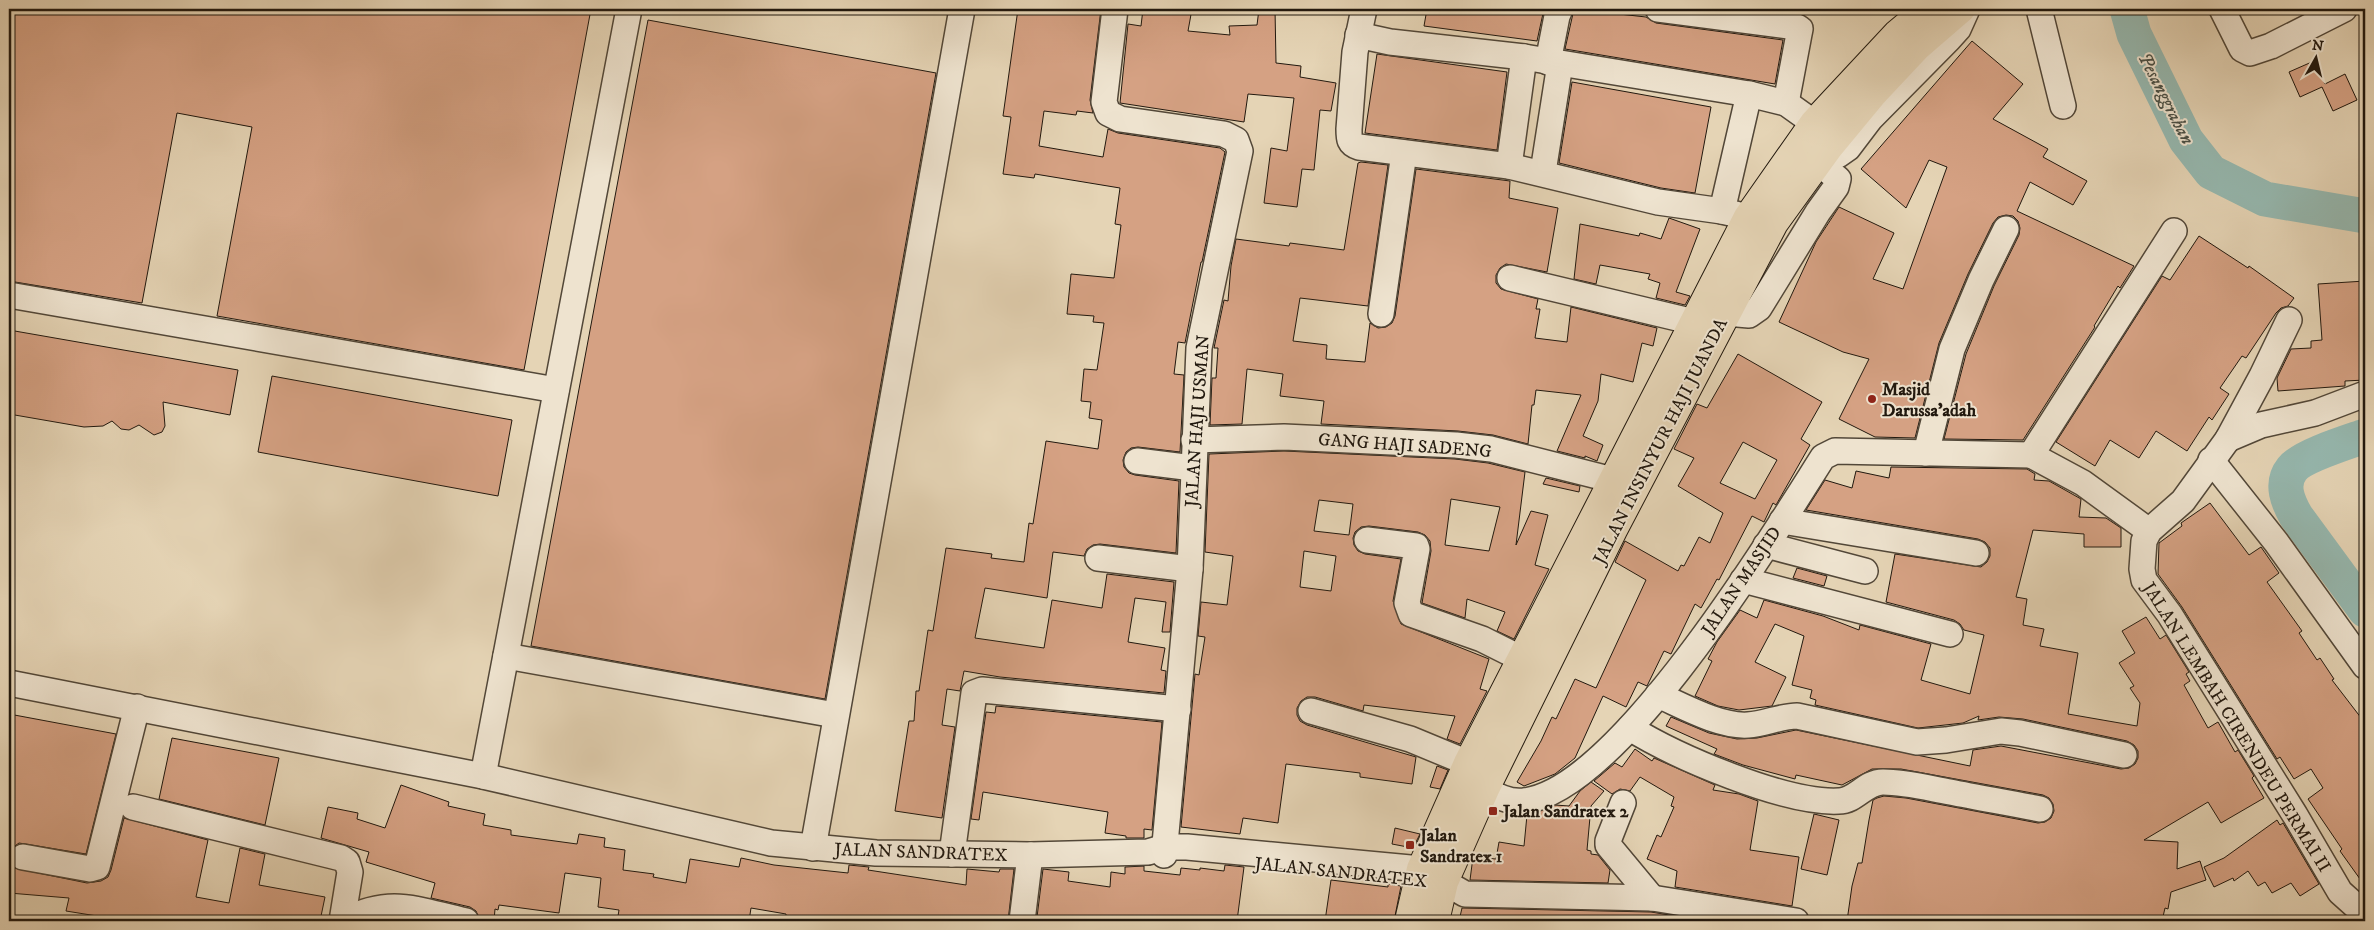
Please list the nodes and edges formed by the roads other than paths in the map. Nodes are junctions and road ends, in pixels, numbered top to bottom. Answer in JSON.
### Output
{"nodes":[{"id":1,"x":629,"y":9,"type":"edge"},
{"id":2,"x":962,"y":9,"type":"edge"},
{"id":3,"x":1115,"y":9,"type":"edge"},
{"id":4,"x":1364,"y":9,"type":"edge"},
{"id":5,"x":1560,"y":9,"type":"edge"},
{"id":6,"x":1658,"y":9,"type":"edge"},
{"id":7,"x":1927,"y":9,"type":"edge"},
{"id":8,"x":1961,"y":9,"type":"edge"},
{"id":9,"x":1967,"y":9,"type":"edge"},
{"id":10,"x":2039,"y":9,"type":"edge"},
{"id":11,"x":2222,"y":9,"type":"edge"},
{"id":12,"x":2344,"y":9,"type":"edge"},
{"id":13,"x":1358,"y":36,"type":"junction"},
{"id":14,"x":1544,"y":61,"type":"junction"},
{"id":15,"x":1749,"y":94,"type":"junction"},
{"id":16,"x":1786,"y":103,"type":"junction"},
{"id":17,"x":2063,"y":106,"type":"dead end"},
{"id":18,"x":1814,"y":123,"type":"junction"},
{"id":19,"x":1404,"y":153,"type":"junction"},
{"id":20,"x":1823,"y":154,"type":"junction"},
{"id":21,"x":1509,"y":166,"type":"junction"},
{"id":22,"x":1543,"y":172,"type":"junction"},
{"id":23,"x":1722,"y":211,"type":"junction"},
{"id":24,"x":1748,"y":217,"type":"junction"},
{"id":25,"x":2006,"y":229,"type":"dead end"},
{"id":26,"x":2174,"y":230,"type":"dead end"},
{"id":27,"x":1510,"y":278,"type":"dead end"},
{"id":28,"x":9,"y":295,"type":"edge"},
{"id":29,"x":1381,"y":314,"type":"dead end"},
{"id":30,"x":2289,"y":320,"type":"dead end"},
{"id":31,"x":1694,"y":322,"type":"junction"},
{"id":32,"x":556,"y":390,"type":"junction"},
{"id":33,"x":2365,"y":394,"type":"edge"},
{"id":34,"x":2228,"y":439,"type":"junction"},
{"id":35,"x":1194,"y":440,"type":"junction"},
{"id":36,"x":1926,"y":453,"type":"junction"},
{"id":37,"x":2031,"y":455,"type":"junction"},
{"id":38,"x":2211,"y":460,"type":"junction"},
{"id":39,"x":1137,"y":461,"type":"dead end"},
{"id":40,"x":1193,"y":468,"type":"junction"},
{"id":41,"x":1613,"y":480,"type":"junction"},
{"id":42,"x":1782,"y":521,"type":"junction"},
{"id":43,"x":2149,"y":531,"type":"junction"},
{"id":44,"x":1367,"y":540,"type":"dead end"},
{"id":45,"x":1766,"y":545,"type":"junction"},
{"id":46,"x":1976,"y":553,"type":"dead end"},
{"id":47,"x":1098,"y":558,"type":"dead end"},
{"id":48,"x":1190,"y":569,"type":"junction"},
{"id":49,"x":1865,"y":571,"type":"dead end"},
{"id":50,"x":1743,"y":580,"type":"junction"},
{"id":51,"x":1950,"y":634,"type":"dead end"},
{"id":52,"x":506,"y":656,"type":"junction"},
{"id":53,"x":1522,"y":659,"type":"junction"},
{"id":54,"x":2365,"y":666,"type":"edge"},
{"id":55,"x":9,"y":682,"type":"edge"},
{"id":56,"x":1658,"y":695,"type":"junction"},
{"id":57,"x":137,"y":707,"type":"junction"},
{"id":58,"x":1178,"y":708,"type":"junction"},
{"id":59,"x":1311,"y":711,"type":"dead end"},
{"id":60,"x":835,"y":715,"type":"junction"},
{"id":61,"x":1630,"y":728,"type":"junction"},
{"id":62,"x":2124,"y":755,"type":"dead end"},
{"id":63,"x":1468,"y":763,"type":"junction"},
{"id":64,"x":483,"y":776,"type":"junction"},
{"id":65,"x":1485,"y":790,"type":"junction"},
{"id":66,"x":1623,"y":803,"type":"dead end"},
{"id":67,"x":133,"y":807,"type":"dead end"},
{"id":68,"x":2040,"y":809,"type":"dead end"},
{"id":69,"x":813,"y":848,"type":"junction"},
{"id":70,"x":1159,"y":851,"type":"junction"},
{"id":71,"x":952,"y":854,"type":"junction"},
{"id":72,"x":1030,"y":855,"type":"junction"},
{"id":73,"x":23,"y":857,"type":"dead end"},
{"id":74,"x":1427,"y":877,"type":"junction"},
{"id":75,"x":1652,"y":898,"type":"junction"},
{"id":76,"x":2365,"y":912,"type":"edge"},
{"id":77,"x":342,"y":921,"type":"edge"},
{"id":78,"x":466,"y":921,"type":"edge"},
{"id":79,"x":1022,"y":921,"type":"edge"},
{"id":80,"x":1409,"y":921,"type":"edge"},
{"id":81,"x":1435,"y":921,"type":"edge"},
{"id":82,"x":1796,"y":921,"type":"edge"}],
"edges":[{"from":1,"to":32,"type":"street"},
{"from":2,"to":60,"type":"street"},
{"from":3,"to":35,"type":"street","name":"JALAN HAJI USMAN"},
{"from":4,"to":13,"type":"street"},
{"from":5,"to":14,"type":"street"},
{"from":6,"to":16,"type":"street"},
{"from":7,"to":18,"type":"highway","name":"JALAN INSINYUR HAJI JUANDA"},
{"from":8,"to":20,"type":"highway","name":"JALAN INSINYUR HAJI JUANDA"},
{"from":9,"to":20,"type":"street"},
{"from":10,"to":17,"type":"street"},
{"from":11,"to":12,"type":"street"},
{"from":13,"to":14,"type":"street"},
{"from":13,"to":19,"type":"street"},
{"from":14,"to":15,"type":"street"},
{"from":14,"to":21,"type":"street"},
{"from":14,"to":22,"type":"street"},
{"from":15,"to":16,"type":"street"},
{"from":15,"to":23,"type":"street"},
{"from":16,"to":18,"type":"street"},
{"from":18,"to":24,"type":"highway","name":"JALAN INSINYUR HAJI JUANDA"},
{"from":19,"to":21,"type":"street"},
{"from":19,"to":29,"type":"street"},
{"from":20,"to":65,"type":"highway","name":"JALAN INSINYUR HAJI JUANDA"},
{"from":21,"to":22,"type":"street"},
{"from":22,"to":23,"type":"street"},
{"from":23,"to":24,"type":"street"},
{"from":24,"to":31,"type":"highway","name":"JALAN INSINYUR HAJI JUANDA"},
{"from":25,"to":36,"type":"street"},
{"from":26,"to":37,"type":"street"},
{"from":27,"to":31,"type":"street"},
{"from":28,"to":32,"type":"street"},
{"from":30,"to":34,"type":"street"},
{"from":31,"to":41,"type":"highway","name":"JALAN INSINYUR HAJI JUANDA"},
{"from":32,"to":52,"type":"street"},
{"from":33,"to":34,"type":"street"},
{"from":34,"to":38,"type":"street"},
{"from":35,"to":40,"type":"street","name":"JALAN HAJI USMAN"},
{"from":35,"to":41,"type":"street","name":"GANG HAJI SADENG"},
{"from":36,"to":37,"type":"street","name":"JALAN MASJID"},
{"from":36,"to":42,"type":"street","name":"JALAN MASJID"},
{"from":37,"to":43,"type":"street"},
{"from":38,"to":43,"type":"street"},
{"from":38,"to":54,"type":"street"},
{"from":39,"to":40,"type":"street"},
{"from":40,"to":48,"type":"street","name":"JALAN HAJI USMAN"},
{"from":41,"to":53,"type":"highway","name":"JALAN INSINYUR HAJI JUANDA"},
{"from":42,"to":45,"type":"street","name":"JALAN MASJID"},
{"from":42,"to":46,"type":"street"},
{"from":43,"to":76,"type":"street","name":"JALAN LEMBAH CIRENDEU PERMAI II"},
{"from":44,"to":53,"type":"street"},
{"from":45,"to":49,"type":"street"},
{"from":45,"to":50,"type":"street","name":"JALAN MASJID"},
{"from":47,"to":48,"type":"street"},
{"from":48,"to":58,"type":"street","name":"JALAN HAJI USMAN"},
{"from":50,"to":51,"type":"street"},
{"from":50,"to":56,"type":"street","name":"JALAN MASJID"},
{"from":52,"to":60,"type":"street"},
{"from":52,"to":64,"type":"street"},
{"from":53,"to":63,"type":"highway","name":"JALAN INSINYUR HAJI JUANDA"},
{"from":55,"to":57,"type":"street","name":"JALAN SANDRATEX"},
{"from":56,"to":61,"type":"street","name":"JALAN MASJID"},
{"from":56,"to":62,"type":"street"},
{"from":57,"to":64,"type":"street","name":"JALAN SANDRATEX"},
{"from":57,"to":73,"type":"street"},
{"from":58,"to":70,"type":"street","name":"JALAN HAJI USMAN"},
{"from":58,"to":71,"type":"street"},
{"from":59,"to":63,"type":"street"},
{"from":60,"to":69,"type":"street"},
{"from":61,"to":65,"type":"street","name":"JALAN MASJID"},
{"from":61,"to":68,"type":"street"},
{"from":63,"to":74,"type":"highway","name":"JALAN INSINYUR HAJI JUANDA"},
{"from":64,"to":69,"type":"street","name":"JALAN SANDRATEX"},
{"from":65,"to":74,"type":"highway","name":"JALAN INSINYUR HAJI JUANDA"},
{"from":66,"to":75,"type":"street"},
{"from":67,"to":77,"type":"street"},
{"from":69,"to":71,"type":"street","name":"JALAN SANDRATEX"},
{"from":70,"to":72,"type":"street","name":"JALAN SANDRATEX"},
{"from":70,"to":74,"type":"street","name":"JALAN SANDRATEX"},
{"from":71,"to":72,"type":"street","name":"JALAN SANDRATEX"},
{"from":72,"to":79,"type":"street","name":"JALAN SANDRATEX"},
{"from":74,"to":75,"type":"street"},
{"from":74,"to":80,"type":"highway","name":"JALAN INSINYUR HAJI JUANDA"},
{"from":74,"to":81,"type":"highway","name":"JALAN INSINYUR HAJI JUANDA"},
{"from":75,"to":82,"type":"street"},
{"from":77,"to":78,"type":"street"}]}
